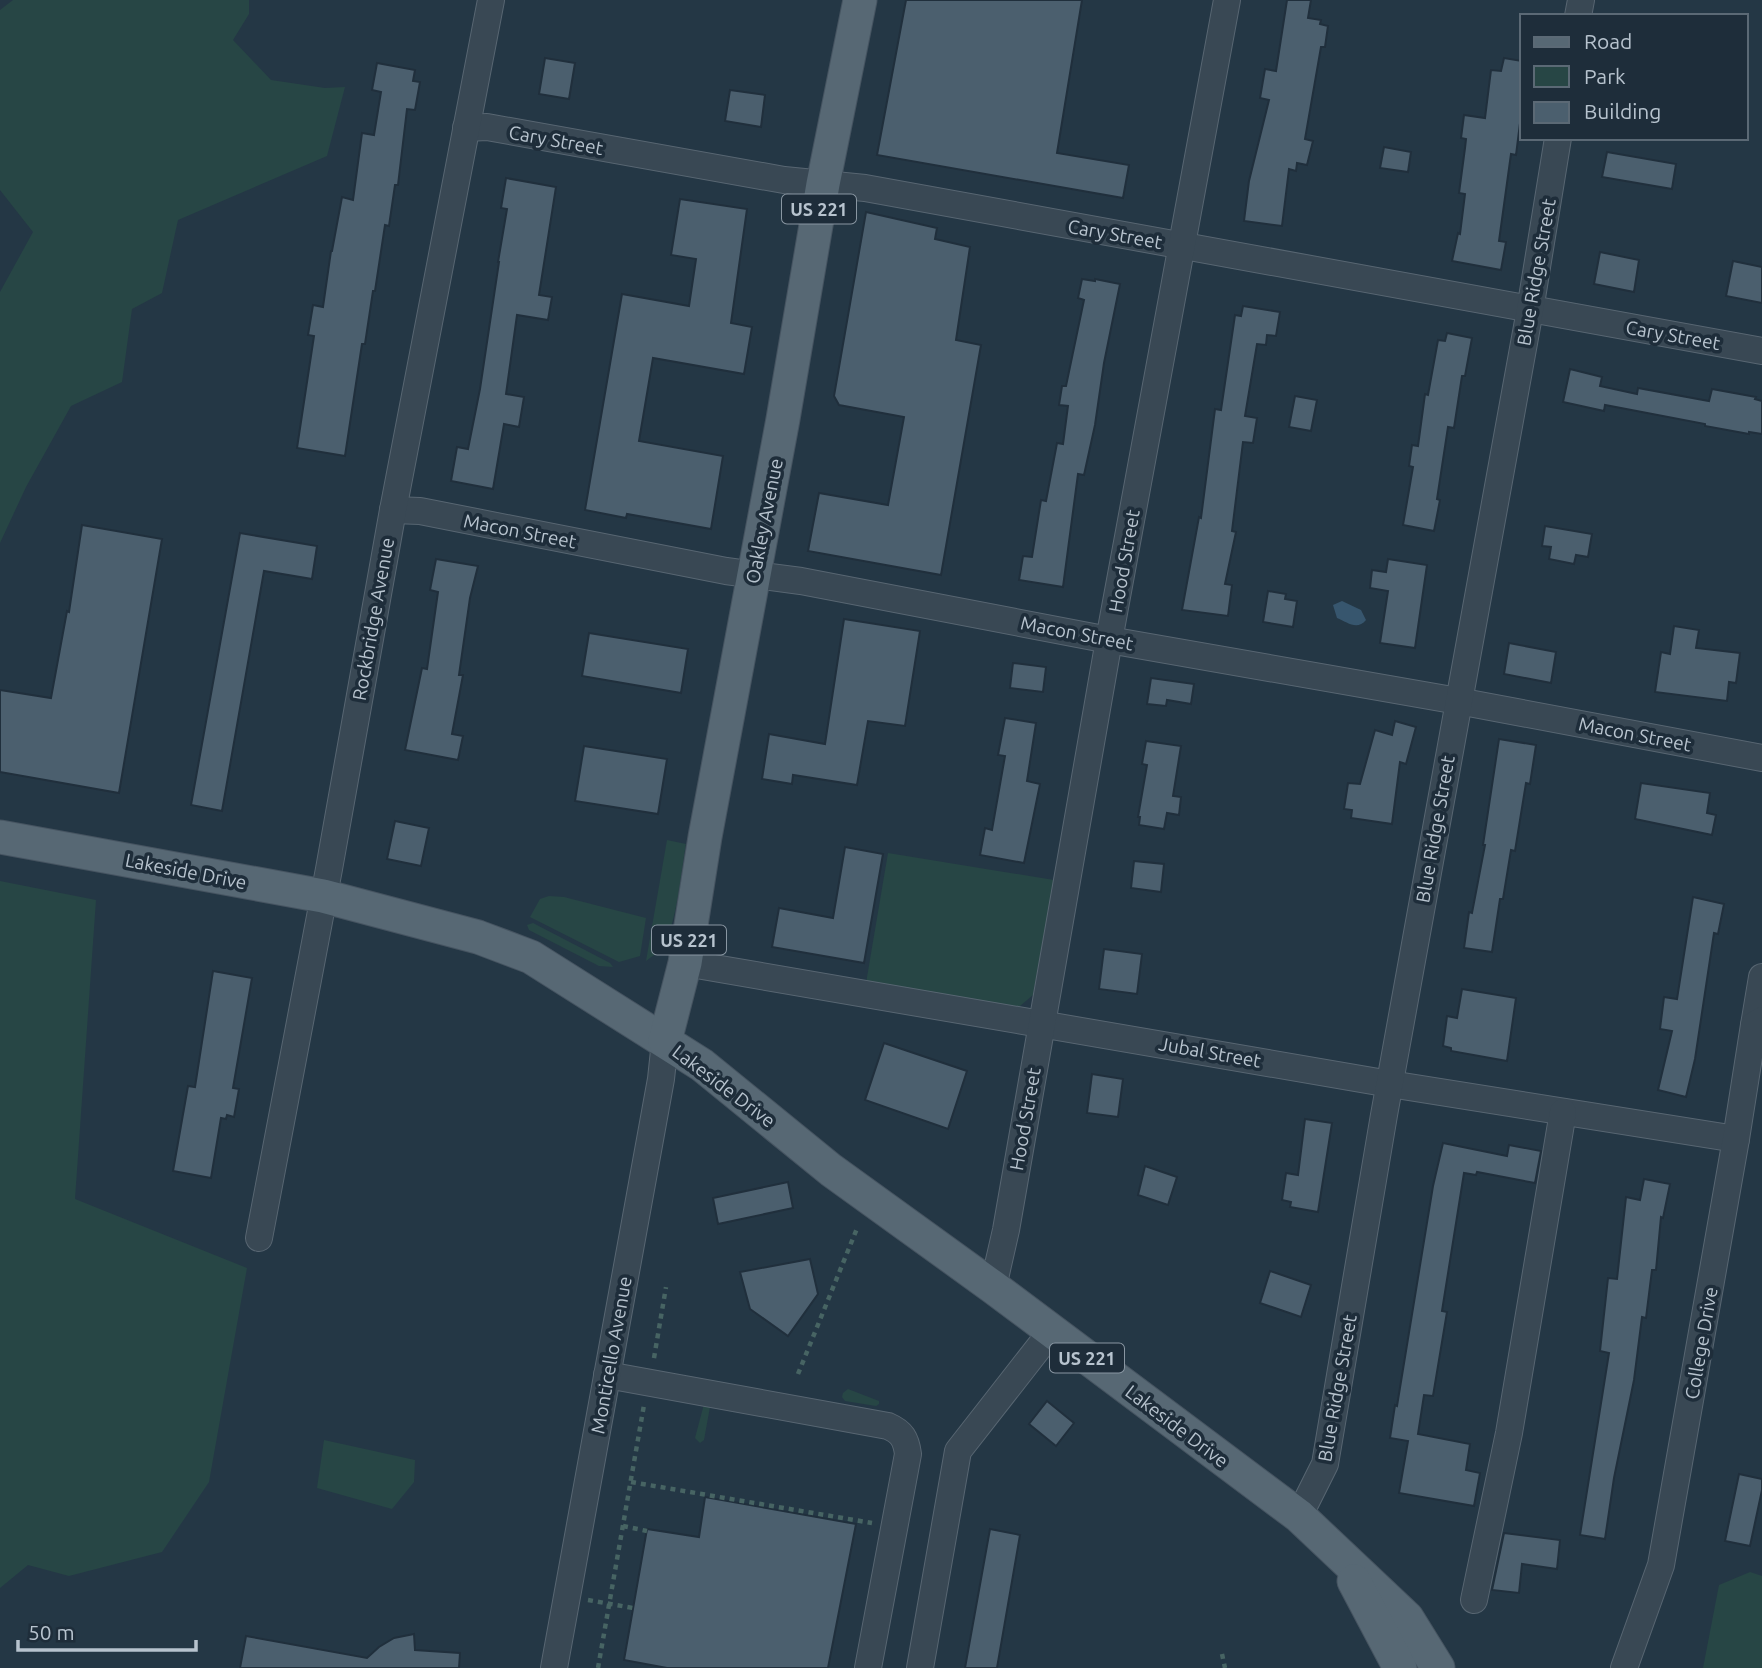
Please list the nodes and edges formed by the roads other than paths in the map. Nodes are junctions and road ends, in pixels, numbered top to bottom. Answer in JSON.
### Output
{"nodes":[{"id":1,"x":491,"y":0,"type":"edge"},
{"id":2,"x":860,"y":0,"type":"edge"},
{"id":3,"x":1227,"y":0,"type":"edge"},
{"id":4,"x":466,"y":128,"type":"junction"},
{"id":5,"x":1558,"y":140,"type":"edge"},
{"id":6,"x":823,"y":184,"type":"junction"},
{"id":7,"x":1180,"y":245,"type":"junction"},
{"id":8,"x":1530,"y":310,"type":"junction"},
{"id":9,"x":1762,"y":351,"type":"edge"},
{"id":10,"x":393,"y":510,"type":"junction"},
{"id":11,"x":754,"y":575,"type":"junction"},
{"id":12,"x":1110,"y":640,"type":"junction"},
{"id":13,"x":1458,"y":701,"type":"junction"},
{"id":14,"x":1762,"y":758,"type":"edge"},
{"id":15,"x":0,"y":837,"type":"edge"},
{"id":16,"x":323,"y":896,"type":"junction"},
{"id":17,"x":685,"y":963,"type":"junction"},
{"id":18,"x":1762,"y":977,"type":"edge"},
{"id":19,"x":1043,"y":1023,"type":"junction"},
{"id":20,"x":1758,"y":1023,"type":"edge"},
{"id":21,"x":665,"y":1041,"type":"junction"},
{"id":22,"x":1390,"y":1084,"type":"junction"},
{"id":23,"x":1563,"y":1112,"type":"junction"},
{"id":24,"x":1736,"y":1139,"type":"junction"},
{"id":25,"x":259,"y":1238,"type":"dead end"},
{"id":26,"x":993,"y":1287,"type":"junction"},
{"id":27,"x":1051,"y":1332,"type":"junction"},
{"id":28,"x":607,"y":1375,"type":"junction"},
{"id":29,"x":1299,"y":1516,"type":"junction"},
{"id":30,"x":1341,"y":1557,"type":"junction"},
{"id":31,"x":1474,"y":1600,"type":"dead end"},
{"id":32,"x":1623,"y":1667,"type":"edge"},
{"id":33,"x":554,"y":1668,"type":"edge"},
{"id":34,"x":868,"y":1668,"type":"edge"},
{"id":35,"x":920,"y":1668,"type":"edge"},
{"id":36,"x":1400,"y":1668,"type":"edge"},
{"id":37,"x":1438,"y":1668,"type":"edge"}],
"edges":[{"from":1,"to":4,"type":"street","name":"Rockbridge Avenue"},
{"from":2,"to":6,"type":"main road","name":"Oakley Avenue","number":"US 221"},
{"from":3,"to":7,"type":"street","name":"Hood Street"},
{"from":4,"to":6,"type":"street","name":"Cary Street"},
{"from":4,"to":10,"type":"street","name":"Rockbridge Avenue"},
{"from":5,"to":8,"type":"street","name":"Blue Ridge Street"},
{"from":6,"to":7,"type":"street","name":"Cary Street"},
{"from":6,"to":11,"type":"main road","name":"Oakley Avenue","number":"US 221"},
{"from":7,"to":8,"type":"street","name":"Cary Street"},
{"from":7,"to":12,"type":"street","name":"Hood Street"},
{"from":8,"to":9,"type":"street","name":"Cary Street"},
{"from":8,"to":13,"type":"street","name":"Blue Ridge Street"},
{"from":10,"to":11,"type":"street","name":"Macon Street"},
{"from":10,"to":16,"type":"street","name":"Rockbridge Avenue"},
{"from":11,"to":12,"type":"street","name":"Macon Street"},
{"from":11,"to":17,"type":"main road","name":"Oakley Avenue","number":"US 221"},
{"from":12,"to":13,"type":"street","name":"Macon Street"},
{"from":12,"to":19,"type":"street","name":"Hood Street"},
{"from":13,"to":14,"type":"street","name":"Macon Street"},
{"from":13,"to":22,"type":"street","name":"Blue Ridge Street"},
{"from":15,"to":16,"type":"main road","name":"Lakeside Drive"},
{"from":16,"to":21,"type":"main road","name":"Lakeside Drive"},
{"from":16,"to":25,"type":"street","name":"Rockbridge Avenue"},
{"from":17,"to":19,"type":"street","name":"Jubal Street"},
{"from":17,"to":21,"type":"main road","name":"Oakley Avenue","number":"US 221"},
{"from":18,"to":20,"type":"street","name":"College Drive"},
{"from":19,"to":22,"type":"street","name":"Jubal Street"},
{"from":19,"to":26,"type":"street","name":"Hood Street"},
{"from":20,"to":24,"type":"street","name":"College Drive"},
{"from":21,"to":26,"type":"main road","name":"Lakeside Drive","number":"US 221"},
{"from":21,"to":28,"type":"street","name":"Monticello Avenue"},
{"from":22,"to":23,"type":"street","name":"Jubal Street"},
{"from":22,"to":29,"type":"street","name":"Blue Ridge Street"},
{"from":23,"to":24,"type":"street","name":"Jubal Street"},
{"from":23,"to":31,"type":"street"},
{"from":24,"to":32,"type":"street","name":"College Drive"},
{"from":26,"to":27,"type":"main road","name":"Lakeside Drive","number":"US 221"},
{"from":27,"to":29,"type":"main road","name":"Lakeside Drive","number":"US 221"},
{"from":27,"to":35,"type":"street"},
{"from":28,"to":33,"type":"street","name":"Monticello Avenue"},
{"from":28,"to":34,"type":"street"},
{"from":29,"to":30,"type":"main road","name":"Lakeside Drive","number":"US 221"},
{"from":30,"to":36,"type":"main road","name":"Lakeside Drive"},
{"from":30,"to":37,"type":"main road","name":"Lakeside Drive","number":"US 221"}]}
